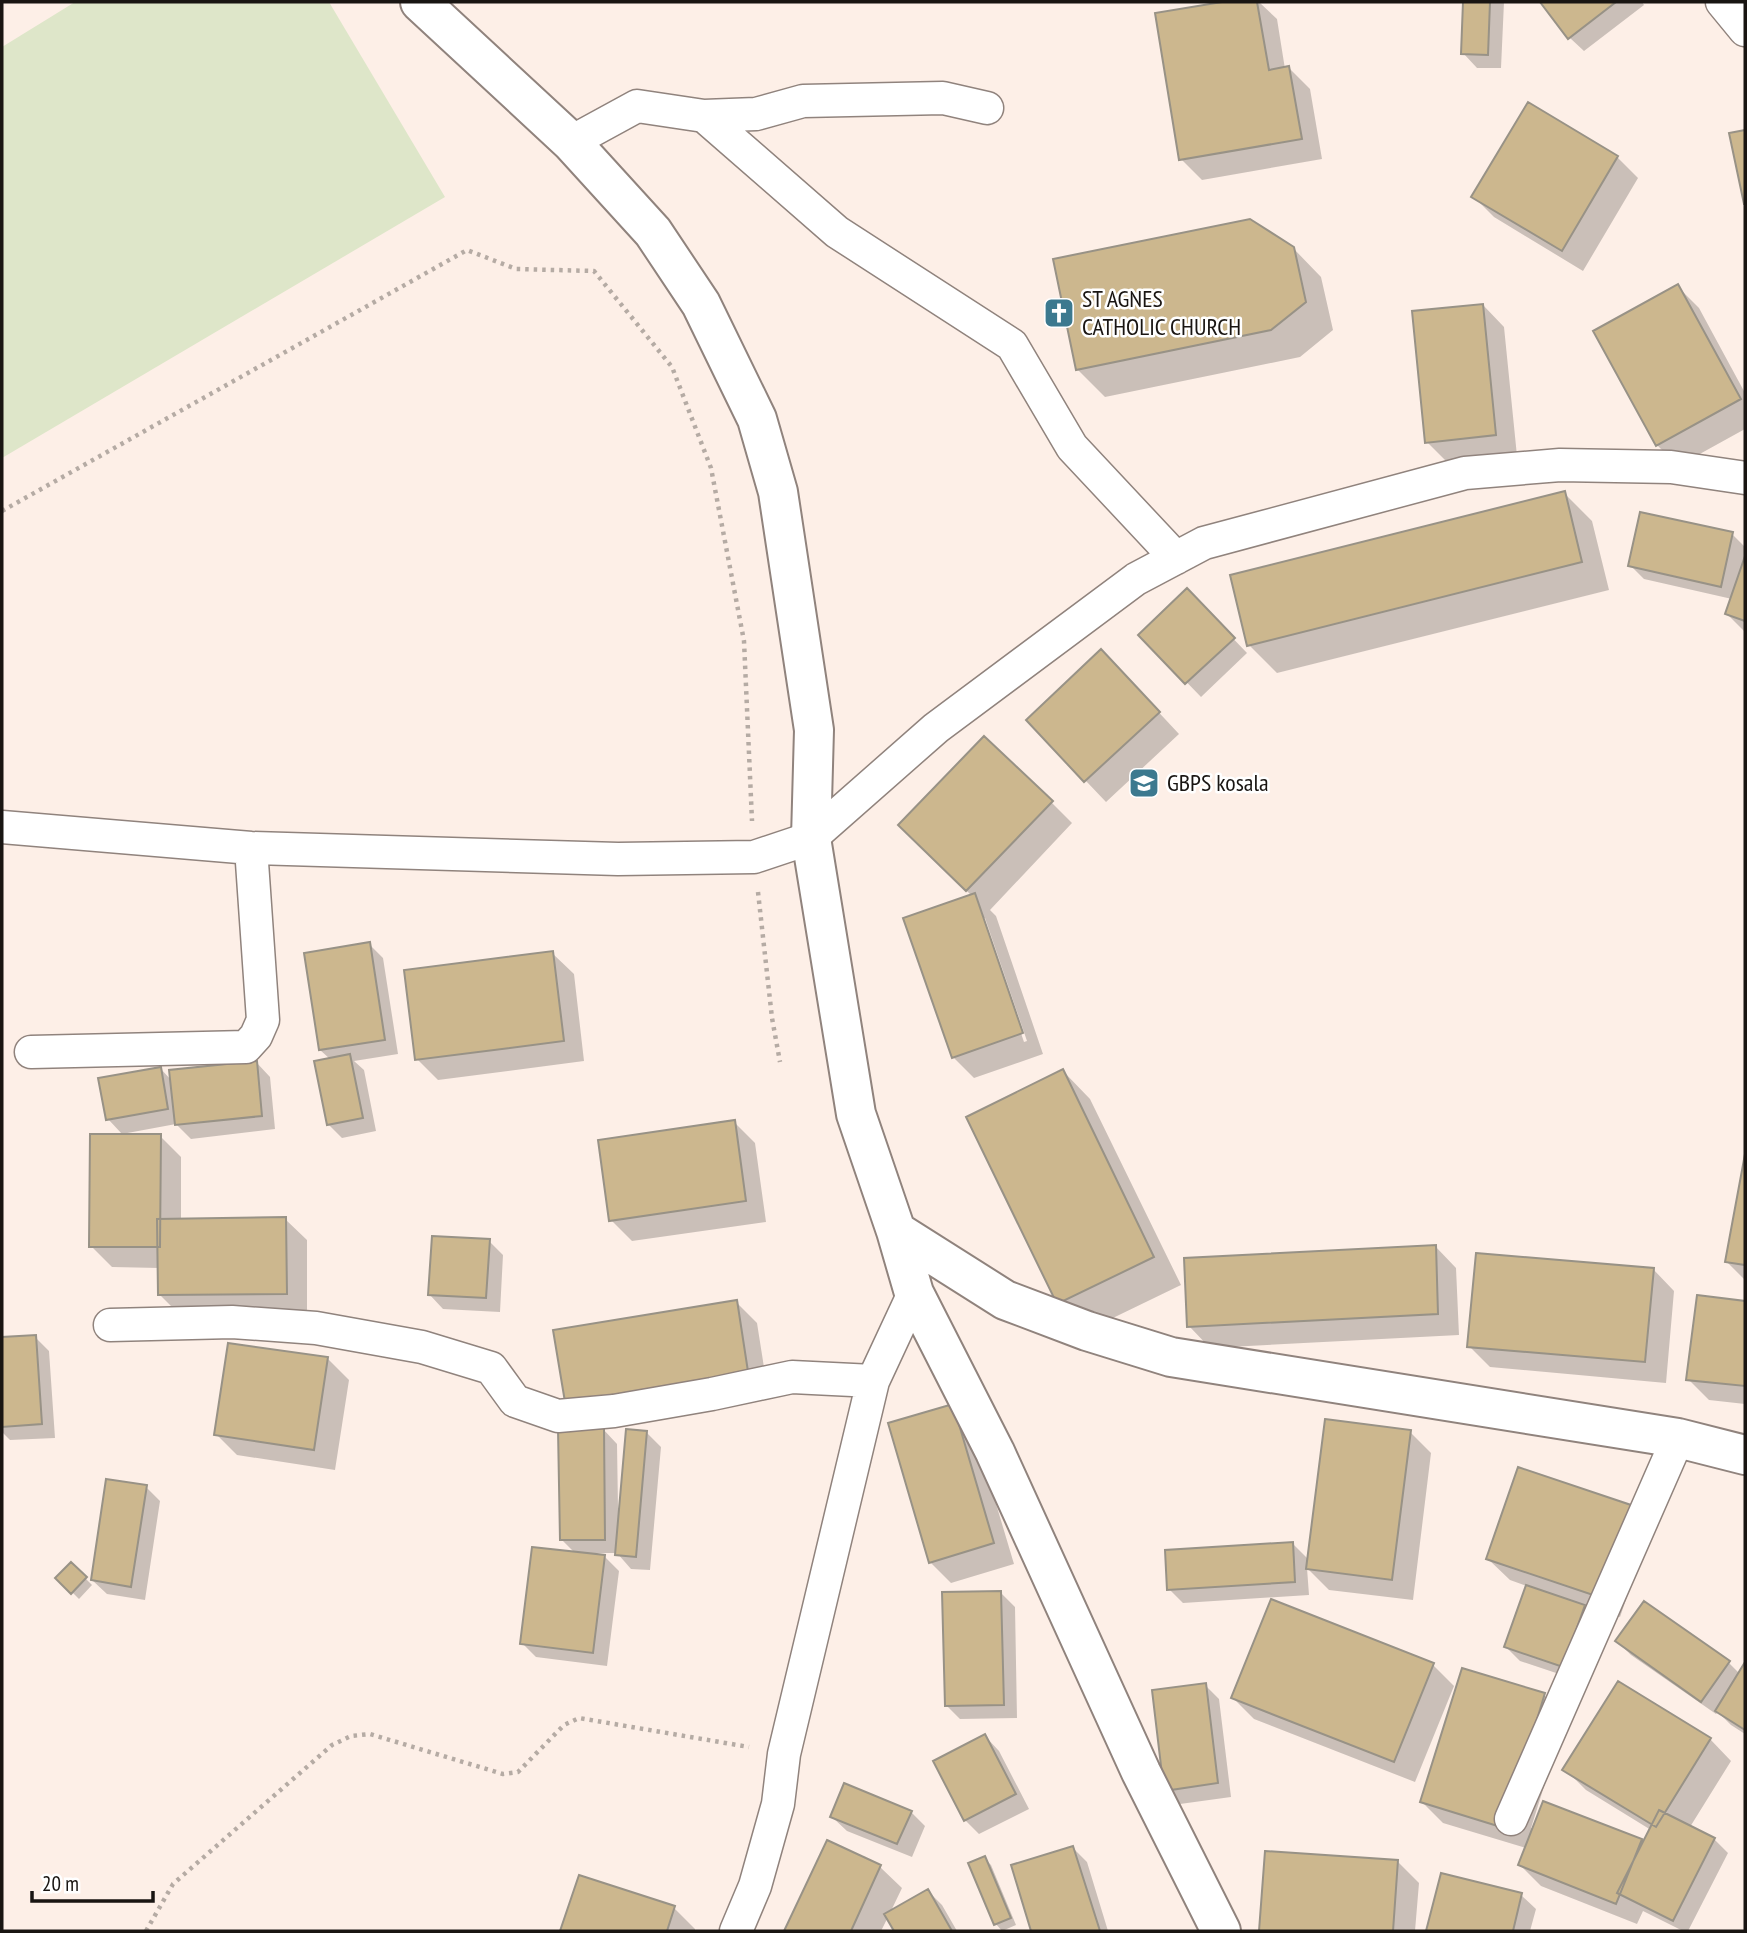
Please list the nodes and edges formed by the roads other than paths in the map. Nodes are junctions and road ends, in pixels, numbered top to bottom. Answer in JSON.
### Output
{"nodes":[{"id":1,"x":419,"y":2,"type":"edge"},
{"id":2,"x":1722,"y":2,"type":"edge"},
{"id":3,"x":1745,"y":30,"type":"edge"},
{"id":4,"x":987,"y":108,"type":"dead end"},
{"id":5,"x":704,"y":116,"type":"junction"},
{"id":6,"x":571,"y":142,"type":"junction"},
{"id":7,"x":1745,"y":478,"type":"edge"},
{"id":8,"x":1176,"y":558,"type":"junction"},
{"id":9,"x":2,"y":827,"type":"edge"},
{"id":10,"x":811,"y":838,"type":"junction"},
{"id":11,"x":251,"y":848,"type":"junction"},
{"id":12,"x":31,"y":1052,"type":"dead end"},
{"id":13,"x":896,"y":1231,"type":"junction"},
{"id":14,"x":914,"y":1293,"type":"junction"},
{"id":15,"x":110,"y":1325,"type":"dead end"},
{"id":16,"x":873,"y":1381,"type":"junction"},
{"id":17,"x":1678,"y":1438,"type":"junction"},
{"id":18,"x":1745,"y":1455,"type":"edge"},
{"id":19,"x":1511,"y":1819,"type":"dead end"},
{"id":20,"x":736,"y":1931,"type":"edge"},
{"id":21,"x":1222,"y":1931,"type":"edge"}],
"edges":[{"from":1,"to":6,"type":"main road"},
{"from":2,"to":3,"type":"street"},
{"from":4,"to":5,"type":"street"},
{"from":5,"to":6,"type":"street"},
{"from":5,"to":8,"type":"street"},
{"from":6,"to":10,"type":"main road"},
{"from":7,"to":8,"type":"street"},
{"from":8,"to":10,"type":"street"},
{"from":9,"to":11,"type":"street"},
{"from":10,"to":11,"type":"street"},
{"from":10,"to":13,"type":"main road"},
{"from":11,"to":12,"type":"street"},
{"from":13,"to":14,"type":"main road"},
{"from":13,"to":17,"type":"main road"},
{"from":14,"to":16,"type":"street"},
{"from":14,"to":21,"type":"main road"},
{"from":15,"to":16,"type":"street"},
{"from":16,"to":20,"type":"street"},
{"from":17,"to":18,"type":"main road"},
{"from":17,"to":19,"type":"street"}]}
